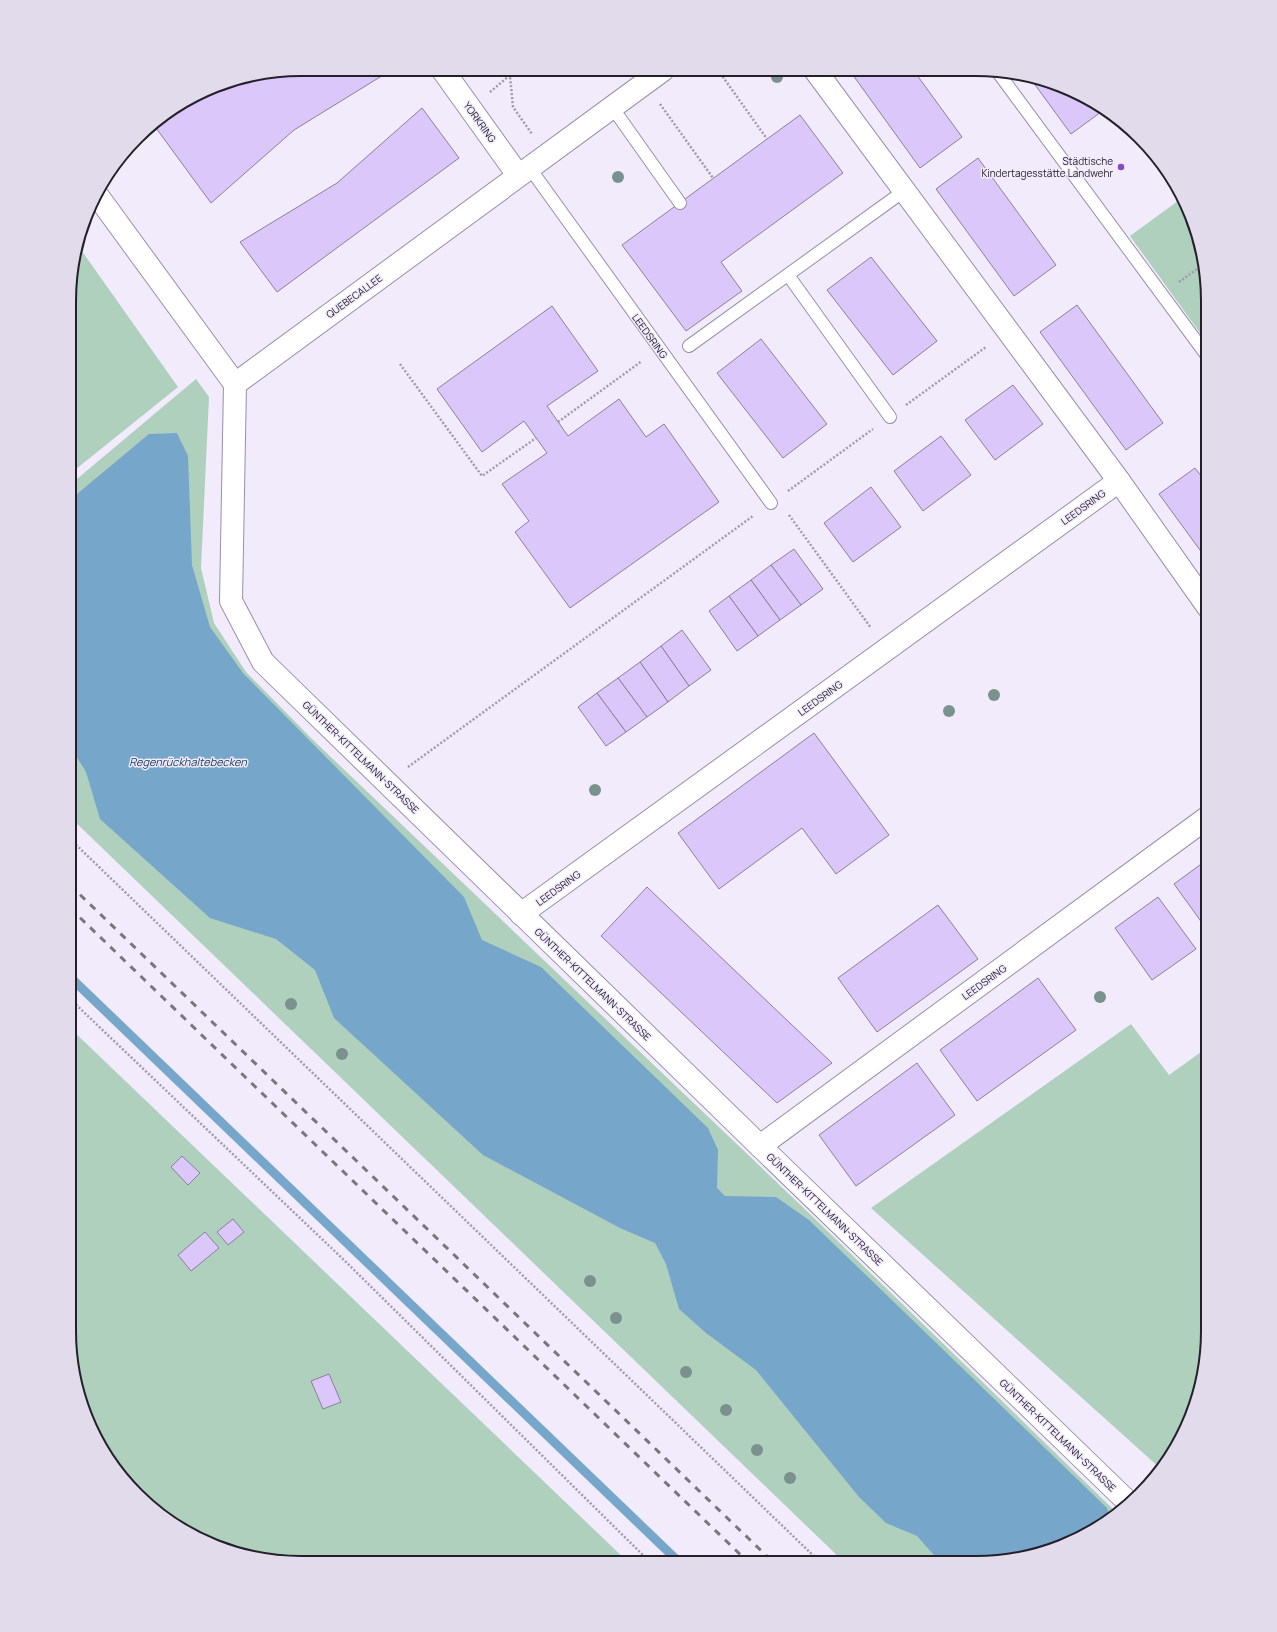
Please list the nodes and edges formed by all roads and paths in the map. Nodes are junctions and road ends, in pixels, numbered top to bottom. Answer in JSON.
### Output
{"nodes":[{"id":1,"x":448,"y":76,"type":"edge"},
{"id":2,"x":510,"y":76,"type":"edge"},
{"id":3,"x":655,"y":76,"type":"edge"},
{"id":4,"x":722,"y":76,"type":"edge"},
{"id":5,"x":819,"y":76,"type":"edge"},
{"id":6,"x":1002,"y":78,"type":"edge"},
{"id":7,"x":645,"y":83,"type":"junction"},
{"id":8,"x":612,"y":107,"type":"junction"},
{"id":9,"x":767,"y":139,"type":"dead end"},
{"id":10,"x":547,"y":154,"type":"junction"},
{"id":11,"x":524,"y":171,"type":"junction"},
{"id":12,"x":713,"y":178,"type":"dead end"},
{"id":13,"x":904,"y":191,"type":"junction"},
{"id":14,"x":100,"y":199,"type":"edge"},
{"id":15,"x":680,"y":202,"type":"dead end"},
{"id":16,"x":788,"y":275,"type":"junction"},
{"id":17,"x":1008,"y":331,"type":"junction"},
{"id":18,"x":689,"y":346,"type":"dead end"},
{"id":19,"x":1201,"y":348,"type":"edge"},
{"id":20,"x":659,"y":349,"type":"junction"},
{"id":21,"x":400,"y":364,"type":"dead end"},
{"id":22,"x":235,"y":384,"type":"junction"},
{"id":23,"x":890,"y":417,"type":"junction"},
{"id":24,"x":558,"y":422,"type":"dead end"},
{"id":25,"x":536,"y":438,"type":"dead end"},
{"id":26,"x":1119,"y":481,"type":"junction"},
{"id":27,"x":774,"y":501,"type":"junction"},
{"id":28,"x":1201,"y":597,"type":"edge"},
{"id":29,"x":886,"y":650,"type":"junction"},
{"id":30,"x":387,"y":782,"type":"junction"},
{"id":31,"x":1201,"y":823,"type":"edge"},
{"id":32,"x":76,"y":845,"type":"edge"},
{"id":33,"x":521,"y":914,"type":"junction"},
{"id":34,"x":76,"y":1005,"type":"edge"},
{"id":35,"x":760,"y":1146,"type":"junction"},
{"id":36,"x":1125,"y":1499,"type":"edge"},
{"id":37,"x":645,"y":1556,"type":"edge"},
{"id":38,"x":815,"y":1556,"type":"edge"}],
"edges":[{"from":1,"to":11,"type":"street","name":"YORKRING"},
{"from":2,"to":10,"type":"path"},
{"from":3,"to":7,"type":"street","name":"QUEBECALLEE"},
{"from":4,"to":9,"type":"path"},
{"from":5,"to":13,"type":"street"},
{"from":6,"to":19,"type":"lane"},
{"from":7,"to":8,"type":"street","name":"QUEBECALLEE"},
{"from":7,"to":12,"type":"path"},
{"from":8,"to":10,"type":"street","name":"QUEBECALLEE"},
{"from":8,"to":15,"type":"lane"},
{"from":10,"to":11,"type":"street","name":"QUEBECALLEE"},
{"from":11,"to":20,"type":"lane","name":"LEEDSRING"},
{"from":11,"to":22,"type":"street","name":"QUEBECALLEE"},
{"from":13,"to":16,"type":"lane"},
{"from":13,"to":17,"type":"street"},
{"from":14,"to":22,"type":"street"},
{"from":16,"to":18,"type":"lane"},
{"from":16,"to":23,"type":"lane"},
{"from":17,"to":23,"type":"path"},
{"from":17,"to":26,"type":"street"},
{"from":20,"to":24,"type":"path"},
{"from":20,"to":27,"type":"lane","name":"LEEDSRING"},
{"from":21,"to":25,"type":"path"},
{"from":22,"to":30,"type":"street","name":"GÜNTHER-KITTELMANN-STRASSE"},
{"from":23,"to":27,"type":"path"},
{"from":26,"to":28,"type":"street"},
{"from":26,"to":29,"type":"street","name":"LEEDSRING"},
{"from":27,"to":29,"type":"path"},
{"from":27,"to":30,"type":"path"},
{"from":29,"to":33,"type":"street","name":"LEEDSRING"},
{"from":30,"to":33,"type":"street","name":"GÜNTHER-KITTELMANN-STRASSE"},
{"from":31,"to":35,"type":"street","name":"LEEDSRING"},
{"from":32,"to":38,"type":"path"},
{"from":33,"to":35,"type":"street","name":"GÜNTHER-KITTELMANN-STRASSE"},
{"from":34,"to":37,"type":"path"},
{"from":35,"to":36,"type":"street","name":"GÜNTHER-KITTELMANN-STRASSE"}]}
